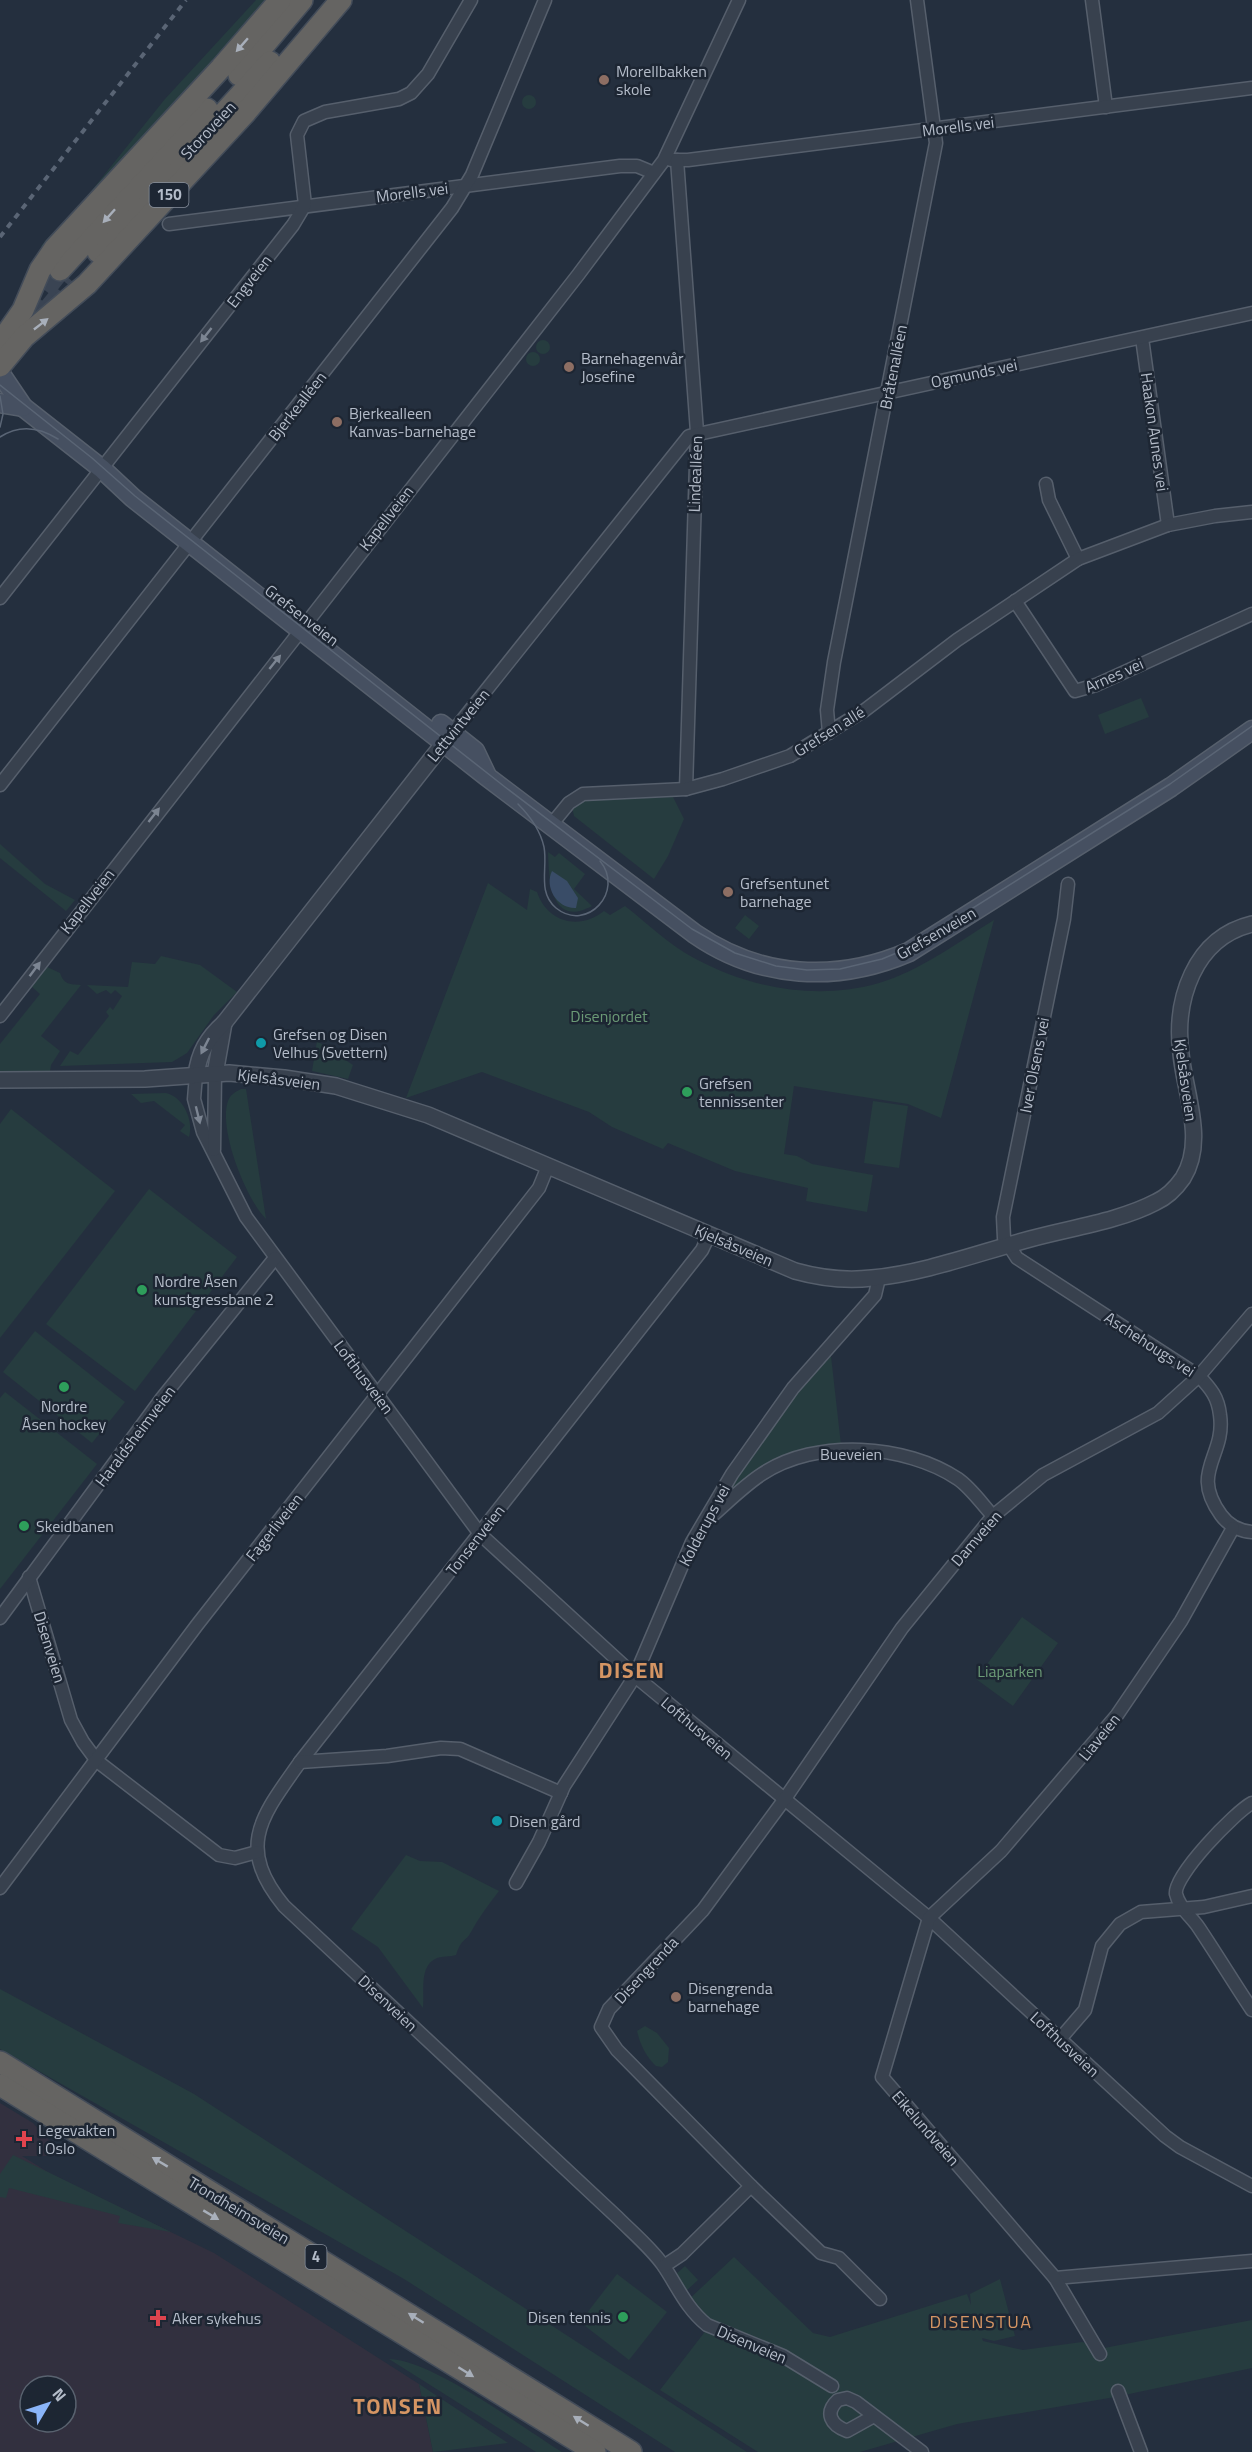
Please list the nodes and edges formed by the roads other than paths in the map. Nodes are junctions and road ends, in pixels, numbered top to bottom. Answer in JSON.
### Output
{"nodes":[{"id":1,"x":280,"y":0,"type":"edge"},
{"id":2,"x":341,"y":0,"type":"edge"},
{"id":3,"x":471,"y":0,"type":"edge"},
{"id":4,"x":545,"y":0,"type":"edge"},
{"id":5,"x":739,"y":0,"type":"edge"},
{"id":6,"x":916,"y":0,"type":"edge"},
{"id":7,"x":1092,"y":0,"type":"edge"},
{"id":8,"x":314,"y":2,"type":"edge"},
{"id":9,"x":1252,"y":88,"type":"edge"},
{"id":10,"x":1106,"y":107,"type":"junction"},
{"id":11,"x":933,"y":129,"type":"junction"},
{"id":12,"x":664,"y":160,"type":"junction"},
{"id":13,"x":677,"y":160,"type":"junction"},
{"id":14,"x":654,"y":173,"type":"junction"},
{"id":15,"x":467,"y":185,"type":"junction"},
{"id":16,"x":305,"y":205,"type":"junction"},
{"id":17,"x":169,"y":224,"type":"dead end"},
{"id":18,"x":66,"y":276,"type":"tunnel mouth"},
{"id":19,"x":1252,"y":313,"type":"edge"},
{"id":20,"x":1142,"y":338,"type":"junction"},
{"id":21,"x":0,"y":343,"type":"edge"},
{"id":22,"x":0,"y":366,"type":"edge"},
{"id":23,"x":0,"y":373,"type":"edge"},
{"id":24,"x":888,"y":392,"type":"junction"},
{"id":25,"x":0,"y":403,"type":"edge"},
{"id":26,"x":23,"y":407,"type":"junction"},
{"id":27,"x":697,"y":432,"type":"junction"},
{"id":28,"x":102,"y":469,"type":"junction"},
{"id":29,"x":1046,"y":484,"type":"dead end"},
{"id":30,"x":1252,"y":512,"type":"edge"},
{"id":31,"x":1168,"y":525,"type":"junction"},
{"id":32,"x":193,"y":538,"type":"junction"},
{"id":33,"x":1078,"y":559,"type":"junction"},
{"id":34,"x":0,"y":598,"type":"edge"},
{"id":35,"x":1015,"y":601,"type":"junction"},
{"id":36,"x":1252,"y":614,"type":"edge"},
{"id":37,"x":304,"y":625,"type":"junction"},
{"id":38,"x":1252,"y":730,"type":"edge"},
{"id":39,"x":829,"y":733,"type":"junction"},
{"id":40,"x":448,"y":737,"type":"junction"},
{"id":41,"x":0,"y":784,"type":"edge"},
{"id":42,"x":686,"y":789,"type":"junction"},
{"id":43,"x":551,"y":825,"type":"junction"},
{"id":44,"x":1068,"y":884,"type":"dead end"},
{"id":45,"x":1252,"y":924,"type":"edge"},
{"id":46,"x":0,"y":1016,"type":"edge"},
{"id":47,"x":224,"y":1023,"type":"junction"},
{"id":48,"x":215,"y":1074,"type":"junction"},
{"id":49,"x":196,"y":1075,"type":"junction"},
{"id":50,"x":0,"y":1080,"type":"edge"},
{"id":51,"x":214,"y":1152,"type":"junction"},
{"id":52,"x":548,"y":1166,"type":"junction"},
{"id":53,"x":709,"y":1235,"type":"junction"},
{"id":54,"x":1006,"y":1245,"type":"junction"},
{"id":55,"x":275,"y":1258,"type":"junction"},
{"id":56,"x":879,"y":1278,"type":"junction"},
{"id":57,"x":1252,"y":1314,"type":"edge"},
{"id":58,"x":1199,"y":1376,"type":"junction"},
{"id":59,"x":377,"y":1397,"type":"junction"},
{"id":60,"x":993,"y":1516,"type":"junction"},
{"id":61,"x":708,"y":1519,"type":"junction"},
{"id":62,"x":1233,"y":1528,"type":"junction"},
{"id":63,"x":1252,"y":1532,"type":"edge"},
{"id":64,"x":480,"y":1534,"type":"junction"},
{"id":65,"x":29,"y":1577,"type":"junction"},
{"id":66,"x":0,"y":1618,"type":"edge"},
{"id":67,"x":634,"y":1676,"type":"junction"},
{"id":68,"x":97,"y":1761,"type":"junction"},
{"id":69,"x":300,"y":1762,"type":"junction"},
{"id":70,"x":561,"y":1793,"type":"junction"},
{"id":71,"x":784,"y":1800,"type":"junction"},
{"id":72,"x":1252,"y":1803,"type":"edge"},
{"id":73,"x":257,"y":1852,"type":"junction"},
{"id":74,"x":516,"y":1883,"type":"dead end"},
{"id":75,"x":0,"y":1888,"type":"edge"},
{"id":76,"x":1252,"y":1896,"type":"edge"},
{"id":77,"x":1182,"y":1906,"type":"junction"},
{"id":78,"x":929,"y":1918,"type":"junction"},
{"id":79,"x":1252,"y":2010,"type":"edge"},
{"id":80,"x":1060,"y":2039,"type":"junction"},
{"id":81,"x":0,"y":2062,"type":"edge"},
{"id":82,"x":0,"y":2085,"type":"edge"},
{"id":83,"x":751,"y":2186,"type":"junction"},
{"id":84,"x":1252,"y":2186,"type":"edge"},
{"id":85,"x":1252,"y":2261,"type":"edge"},
{"id":86,"x":664,"y":2266,"type":"junction"},
{"id":87,"x":1054,"y":2278,"type":"junction"},
{"id":88,"x":880,"y":2299,"type":"dead end"},
{"id":89,"x":1100,"y":2354,"type":"dead end"},
{"id":90,"x":832,"y":2386,"type":"dead end"},
{"id":91,"x":1118,"y":2391,"type":"dead end"},
{"id":92,"x":874,"y":2416,"type":"dead end"},
{"id":93,"x":595,"y":2452,"type":"edge"},
{"id":94,"x":631,"y":2452,"type":"edge"},
{"id":95,"x":922,"y":2452,"type":"edge"},
{"id":96,"x":1142,"y":2452,"type":"edge"}],
"edges":[{"from":1,"to":21,"type":"highway","one_way":true},
{"from":22,"to":2,"type":"highway","number":"150","one_way":true},
{"from":3,"to":16,"type":"street"},
{"from":4,"to":15,"type":"street","name":"Bjerkealléen"},
{"from":5,"to":12,"type":"street","name":"Kapellveien"},
{"from":6,"to":11,"type":"street","name":"Bråtenalléen"},
{"from":7,"to":10,"type":"street"},
{"from":8,"to":18,"type":"highway","name":"Storoveien","number":"150"},
{"from":9,"to":10,"type":"street","name":"Morells vei"},
{"from":10,"to":11,"type":"street","name":"Morells vei"},
{"from":11,"to":13,"type":"street","name":"Morells vei"},
{"from":11,"to":24,"type":"street","name":"Bråtenalléen"},
{"from":12,"to":13,"type":"street","name":"Morells vei"},
{"from":12,"to":14,"type":"street","name":"Kapellveien"},
{"from":13,"to":27,"type":"street","name":"Lindealléen"},
{"from":14,"to":15,"type":"street","name":"Morells vei"},
{"from":14,"to":37,"type":"street","name":"Kapellveien"},
{"from":15,"to":16,"type":"street","name":"Morells vei"},
{"from":15,"to":32,"type":"street","name":"Bjerkealléen"},
{"from":16,"to":17,"type":"street","name":"Morells vei"},
{"from":16,"to":28,"type":"street","name":"Engveien","one_way":true},
{"from":19,"to":20,"type":"street","name":"Ogmunds vei"},
{"from":20,"to":24,"type":"street","name":"Ogmunds vei"},
{"from":20,"to":31,"type":"street","name":"Haakon Aunes vei"},
{"from":23,"to":26,"type":"main road","name":"Grefsenveien"},
{"from":24,"to":27,"type":"street","name":"Ogmunds vei"},
{"from":24,"to":39,"type":"street","name":"Bråtenalléen"},
{"from":25,"to":26,"type":"main road","name":"Grefsenveien"},
{"from":26,"to":28,"type":"main road","name":"Grefsenveien"},
{"from":27,"to":40,"type":"street","name":"Lettvintveien"},
{"from":27,"to":42,"type":"street","name":"Lindealléen"},
{"from":28,"to":32,"type":"main road","name":"Grefsenveien"},
{"from":28,"to":34,"type":"street","name":"Engveien"},
{"from":29,"to":33,"type":"street"},
{"from":30,"to":31,"type":"street","name":"Grefsen allé"},
{"from":31,"to":33,"type":"street","name":"Grefsen allé"},
{"from":32,"to":37,"type":"main road","name":"Grefsenveien"},
{"from":32,"to":41,"type":"street","name":"Bjerkealléen"},
{"from":33,"to":35,"type":"street","name":"Grefsen allé"},
{"from":35,"to":36,"type":"street","name":"Arnes vei"},
{"from":35,"to":39,"type":"street","name":"Grefsen allé"},
{"from":37,"to":40,"type":"main road","name":"Grefsenveien"},
{"from":46,"to":37,"type":"street","name":"Kapellveien","one_way":true},
{"from":38,"to":43,"type":"main road","name":"Grefsenveien"},
{"from":39,"to":42,"type":"street","name":"Grefsen allé"},
{"from":40,"to":43,"type":"main road","name":"Grefsenveien"},
{"from":40,"to":47,"type":"street","name":"Lettvintveien"},
{"from":42,"to":43,"type":"street","name":"Grefsen allé"},
{"from":44,"to":54,"type":"street","name":"Iver Olsens vei"},
{"from":45,"to":54,"type":"street","name":"Kjelsåsveien"},
{"from":47,"to":48,"type":"street","name":"Lettvintveien"},
{"from":47,"to":49,"type":"street","name":"Lettvintveien","one_way":true},
{"from":48,"to":49,"type":"street","name":"Kjelsåsveien"},
{"from":48,"to":51,"type":"street","name":"Lofthusveien"},
{"from":48,"to":52,"type":"street","name":"Kjelsåsveien"},
{"from":49,"to":50,"type":"street","name":"Kjelsåsveien"},
{"from":49,"to":51,"type":"street","name":"Lofthusveien","one_way":true},
{"from":51,"to":55,"type":"street","name":"Lofthusveien"},
{"from":52,"to":53,"type":"street","name":"Kjelsåsveien"},
{"from":52,"to":59,"type":"street","name":"Fagerliveien"},
{"from":53,"to":56,"type":"street","name":"Kjelsåsveien"},
{"from":53,"to":64,"type":"street","name":"Tonsenveien"},
{"from":54,"to":56,"type":"street","name":"Kjelsåsveien"},
{"from":54,"to":58,"type":"street","name":"Aschehougs vei"},
{"from":55,"to":59,"type":"street","name":"Lofthusveien"},
{"from":55,"to":65,"type":"street","name":"Haraldsheimveien"},
{"from":56,"to":61,"type":"street","name":"Kolderups vei"},
{"from":57,"to":58,"type":"street","name":"Damveien"},
{"from":58,"to":60,"type":"street","name":"Damveien"},
{"from":58,"to":62,"type":"street","name":"Aschehougs vei"},
{"from":59,"to":64,"type":"street","name":"Lofthusveien"},
{"from":59,"to":68,"type":"street","name":"Fagerliveien"},
{"from":60,"to":61,"type":"street","name":"Bueveien"},
{"from":60,"to":71,"type":"street","name":"Damveien"},
{"from":61,"to":67,"type":"street","name":"Kolderups vei"},
{"from":62,"to":63,"type":"street"},
{"from":62,"to":78,"type":"street","name":"Liaveien"},
{"from":64,"to":67,"type":"street","name":"Lofthusveien"},
{"from":64,"to":69,"type":"street","name":"Tonsenveien"},
{"from":65,"to":66,"type":"street","name":"Haraldsheimveien"},
{"from":65,"to":68,"type":"street","name":"Disenveien"},
{"from":67,"to":70,"type":"street","name":"Kolderups vei"},
{"from":67,"to":71,"type":"street","name":"Lofthusveien"},
{"from":68,"to":73,"type":"street","name":"Disenveien"},
{"from":68,"to":75,"type":"street","name":"Fagerliveien"},
{"from":69,"to":70,"type":"street"},
{"from":69,"to":73,"type":"street","name":"Tonsenveien"},
{"from":70,"to":74,"type":"street","name":"Kolderups vei"},
{"from":71,"to":78,"type":"street","name":"Lofthusveien"},
{"from":71,"to":83,"type":"street","name":"Disengrenda"},
{"from":72,"to":77,"type":"street"},
{"from":73,"to":86,"type":"street","name":"Disenveien"},
{"from":76,"to":77,"type":"street"},
{"from":77,"to":79,"type":"street"},
{"from":77,"to":80,"type":"street"},
{"from":78,"to":80,"type":"street","name":"Lofthusveien"},
{"from":78,"to":87,"type":"street","name":"Eikelundveien"},
{"from":80,"to":84,"type":"street","name":"Lofthusveien"},
{"from":94,"to":81,"type":"highway","name":"Trondheimsveien","number":"4","one_way":true},
{"from":82,"to":93,"type":"highway","name":"Trondheimsveien","number":"4","one_way":true},
{"from":83,"to":86,"type":"street"},
{"from":83,"to":88,"type":"street","name":"Disengrenda"},
{"from":85,"to":87,"type":"street"},
{"from":86,"to":90,"type":"street","name":"Disenveien"},
{"from":87,"to":89,"type":"street","name":"Eikelundveien"},
{"from":91,"to":96,"type":"street"},
{"from":92,"to":95,"type":"street"}]}
